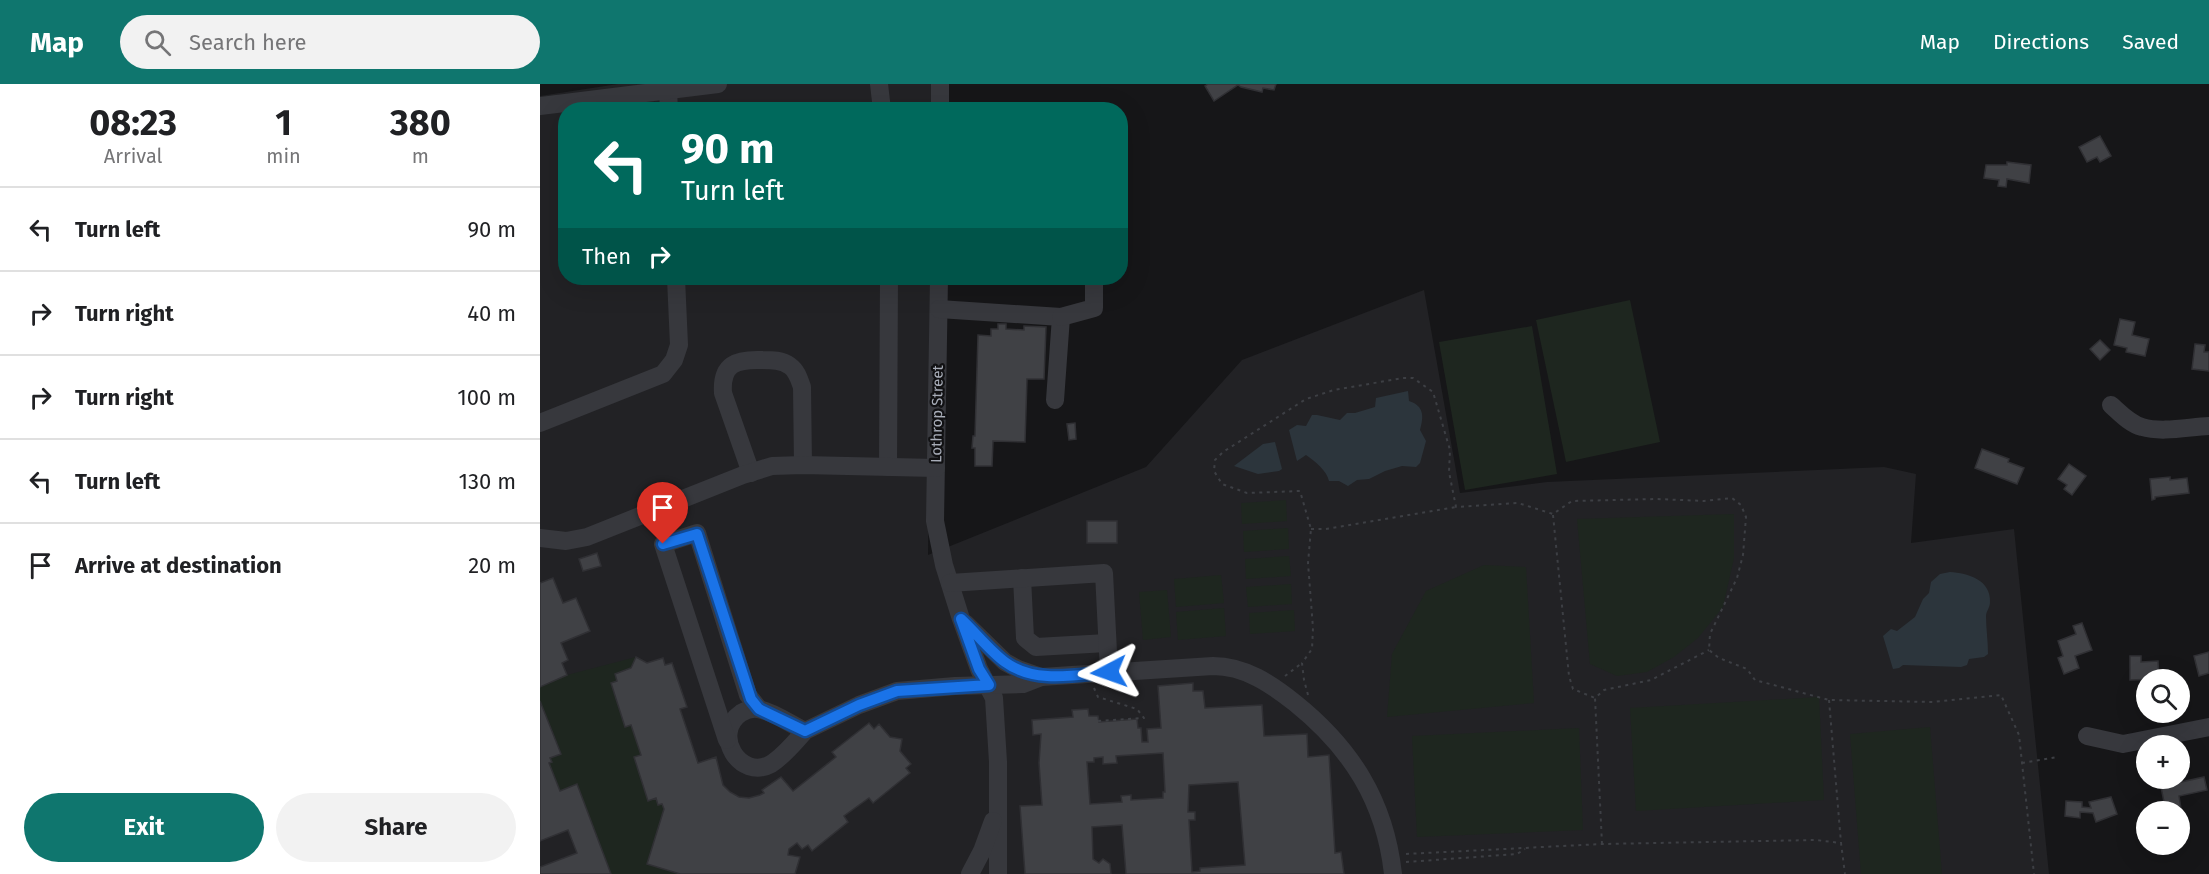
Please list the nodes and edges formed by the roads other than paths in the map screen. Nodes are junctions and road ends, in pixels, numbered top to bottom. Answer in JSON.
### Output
{"nodes":[{"id":1,"x":718,"y":84,"type":"edge"},
{"id":2,"x":879,"y":84,"type":"edge"},
{"id":3,"x":940,"y":84,"type":"edge"},
{"id":4,"x":668,"y":100,"type":"edge"},
{"id":5,"x":625,"y":102,"type":"edge"},
{"id":6,"x":881,"y":102,"type":"edge"},
{"id":7,"x":940,"y":102,"type":"edge"},
{"id":8,"x":558,"y":105,"type":"edge"},
{"id":9,"x":540,"y":106,"type":"edge"},
{"id":10,"x":676,"y":285,"type":"edge"},
{"id":11,"x":889,"y":285,"type":"edge"},
{"id":12,"x":939,"y":285,"type":"edge"},
{"id":13,"x":1094,"y":285,"type":"edge"},
{"id":14,"x":939,"y":309,"type":"junction"},
{"id":15,"x":1061,"y":317,"type":"junction"},
{"id":16,"x":1055,"y":400,"type":"dead end"},
{"id":17,"x":2110,"y":405,"type":"dead end"},
{"id":18,"x":540,"y":423,"type":"edge"},
{"id":19,"x":2209,"y":426,"type":"edge"},
{"id":20,"x":803,"y":465,"type":"junction"},
{"id":21,"x":888,"y":467,"type":"junction"},
{"id":22,"x":936,"y":468,"type":"junction"},
{"id":23,"x":751,"y":473,"type":"junction"},
{"id":24,"x":540,"y":538,"type":"edge"},
{"id":25,"x":1022,"y":578,"type":"junction"},
{"id":26,"x":950,"y":583,"type":"junction"},
{"id":27,"x":961,"y":619,"type":"junction"},
{"id":28,"x":1107,"y":643,"type":"junction"},
{"id":29,"x":1109,"y":672,"type":"junction"},
{"id":30,"x":1041,"y":677,"type":"junction"},
{"id":31,"x":989,"y":685,"type":"junction"},
{"id":32,"x":759,"y":709,"type":"junction"},
{"id":33,"x":2209,"y":727,"type":"edge"},
{"id":34,"x":805,"y":731,"type":"junction"},
{"id":35,"x":2086,"y":735,"type":"dead end"},
{"id":36,"x":729,"y":744,"type":"junction"},
{"id":37,"x":998,"y":808,"type":"junction"},
{"id":38,"x":1398,"y":868,"type":"edge"},
{"id":39,"x":970,"y":874,"type":"edge"},
{"id":40,"x":998,"y":874,"type":"edge"}],
"edges":[{"from":1,"to":4,"type":"street"},
{"from":2,"to":6,"type":"street"},
{"from":3,"to":7,"type":"street"},
{"from":4,"to":5,"type":"street"},
{"from":8,"to":9,"type":"street"},
{"from":10,"to":18,"type":"street"},
{"from":11,"to":21,"type":"street"},
{"from":12,"to":14,"type":"street","name":"Lothrop Street"},
{"from":13,"to":15,"type":"street"},
{"from":14,"to":15,"type":"street"},
{"from":14,"to":22,"type":"street","name":"Lothrop Street"},
{"from":15,"to":16,"type":"street"},
{"from":17,"to":19,"type":"street"},
{"from":20,"to":21,"type":"street"},
{"from":20,"to":23,"type":"street"},
{"from":20,"to":23,"type":"street"},
{"from":21,"to":22,"type":"street"},
{"from":22,"to":26,"type":"street","name":"Lothrop Street"},
{"from":23,"to":24,"type":"street"},
{"from":25,"to":26,"type":"street"},
{"from":25,"to":28,"type":"street"},
{"from":25,"to":28,"type":"street"},
{"from":26,"to":27,"type":"street","name":"Lothrop Street"},
{"from":27,"to":30,"type":"street"},
{"from":27,"to":31,"type":"street","name":"Lothrop Street"},
{"from":28,"to":29,"type":"street"},
{"from":29,"to":30,"type":"street"},
{"from":29,"to":38,"type":"street"},
{"from":30,"to":31,"type":"street"},
{"from":31,"to":34,"type":"street"},
{"from":31,"to":37,"type":"street","name":"Lothrop Street"},
{"from":32,"to":34,"type":"street"},
{"from":32,"to":36,"type":"street"},
{"from":32,"to":36,"type":"street"},
{"from":33,"to":35,"type":"street"},
{"from":34,"to":36,"type":"street"},
{"from":37,"to":39,"type":"street"},
{"from":37,"to":40,"type":"street","name":"Lothrop Street"}]}
